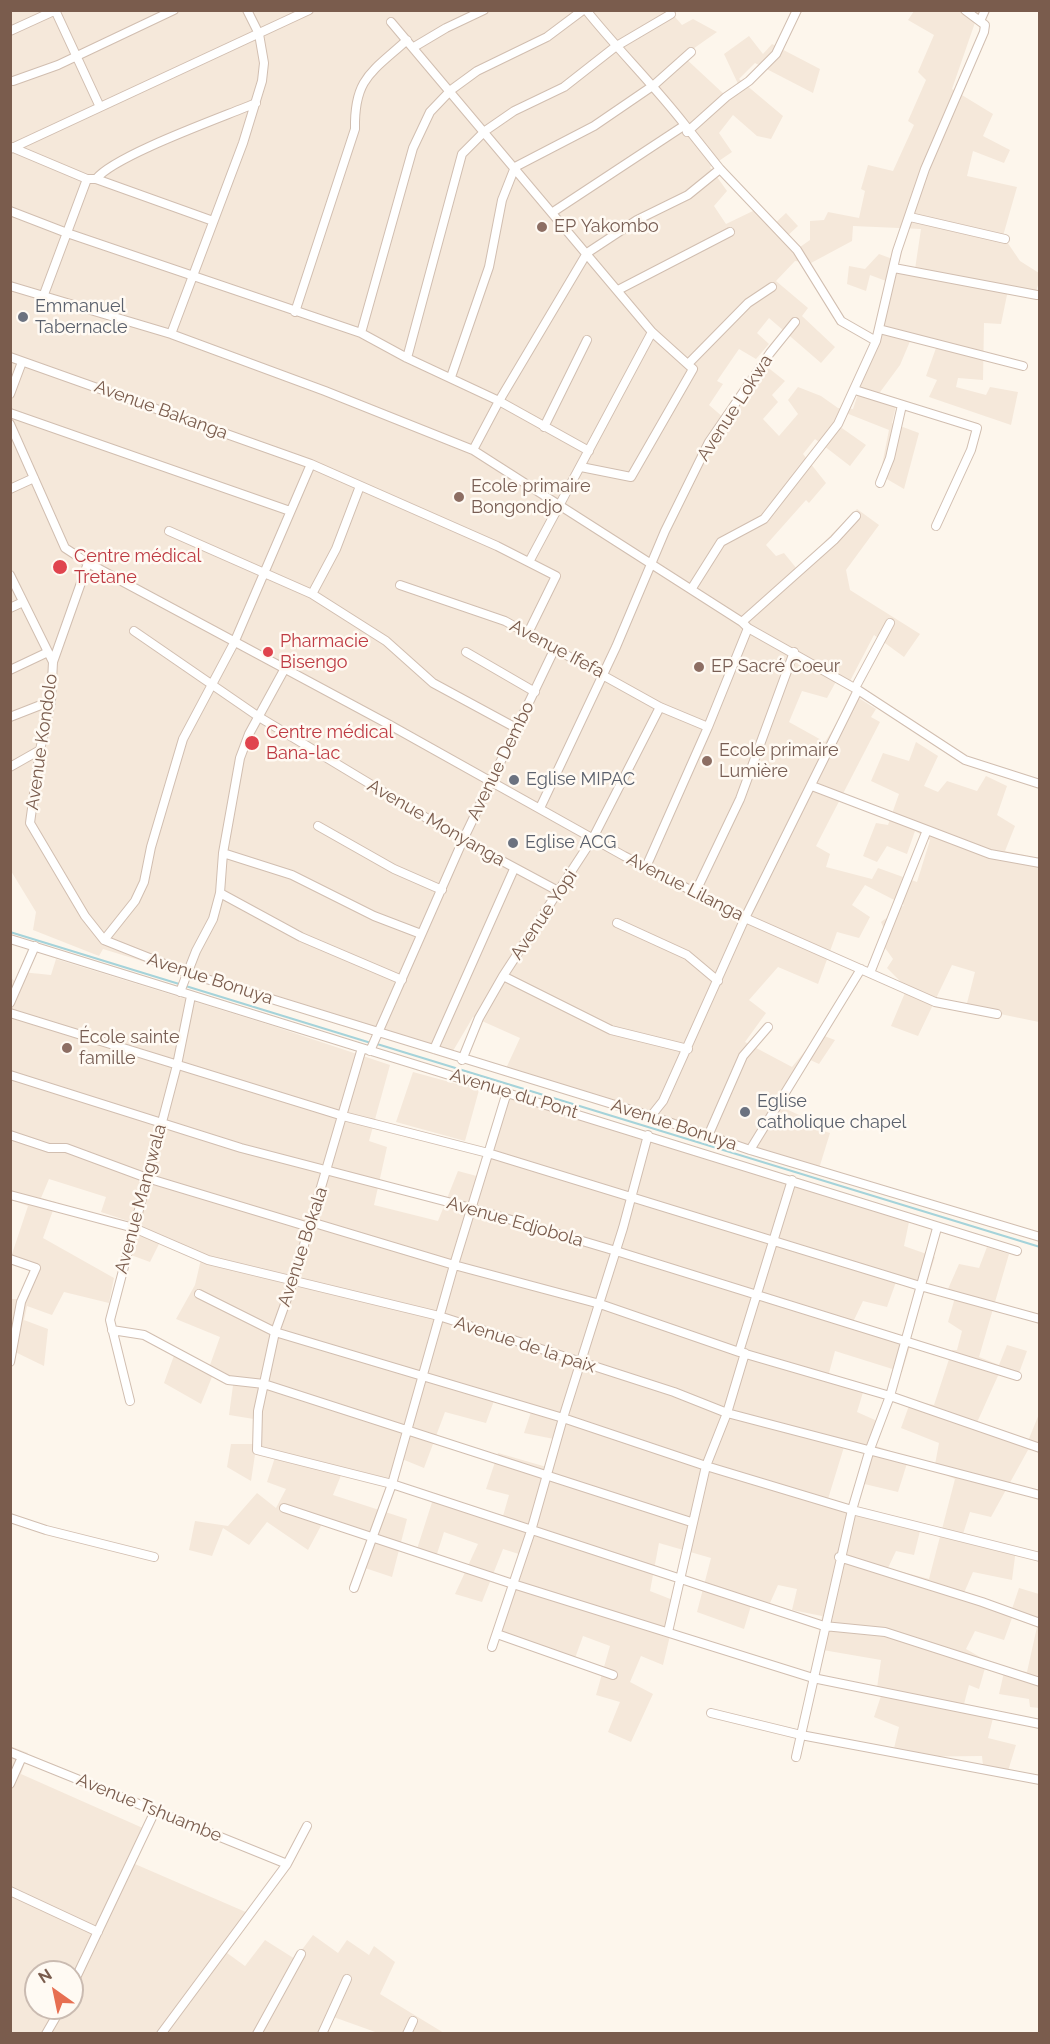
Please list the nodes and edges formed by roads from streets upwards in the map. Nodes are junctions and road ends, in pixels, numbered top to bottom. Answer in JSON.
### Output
{"nodes":[{"id":1,"x":174,"y":10,"type":"edge"},
{"id":2,"x":248,"y":10,"type":"edge"},
{"id":3,"x":309,"y":10,"type":"edge"},
{"id":4,"x":484,"y":10,"type":"edge"},
{"id":5,"x":585,"y":10,"type":"edge"},
{"id":6,"x":798,"y":10,"type":"edge"},
{"id":7,"x":965,"y":10,"type":"edge"},
{"id":8,"x":985,"y":10,"type":"edge"},
{"id":9,"x":55,"y":11,"type":"edge"},
{"id":10,"x":671,"y":14,"type":"dead end"},
{"id":11,"x":981,"y":19,"type":"junction"},
{"id":12,"x":391,"y":22,"type":"dead end"},
{"id":13,"x":10,"y":31,"type":"edge"},
{"id":14,"x":258,"y":34,"type":"junction"},
{"id":15,"x":407,"y":40,"type":"junction"},
{"id":16,"x":414,"y":47,"type":"junction"},
{"id":17,"x":615,"y":47,"type":"junction"},
{"id":18,"x":691,"y":52,"type":"dead end"},
{"id":19,"x":76,"y":56,"type":"junction"},
{"id":20,"x":13,"y":81,"type":"dead end"},
{"id":21,"x":654,"y":85,"type":"junction"},
{"id":22,"x":451,"y":90,"type":"junction"},
{"id":23,"x":256,"y":103,"type":"junction"},
{"id":24,"x":100,"y":107,"type":"junction"},
{"id":25,"x":686,"y":128,"type":"junction"},
{"id":26,"x":485,"y":131,"type":"junction"},
{"id":27,"x":11,"y":148,"type":"edge"},
{"id":28,"x":515,"y":167,"type":"junction"},
{"id":29,"x":720,"y":169,"type":"junction"},
{"id":30,"x":87,"y":179,"type":"junction"},
{"id":31,"x":96,"y":179,"type":"junction"},
{"id":32,"x":10,"y":211,"type":"edge"},
{"id":33,"x":553,"y":212,"type":"junction"},
{"id":34,"x":910,"y":217,"type":"junction"},
{"id":35,"x":213,"y":221,"type":"junction"},
{"id":36,"x":730,"y":232,"type":"dead end"},
{"id":37,"x":67,"y":233,"type":"junction"},
{"id":38,"x":1005,"y":239,"type":"dead end"},
{"id":39,"x":587,"y":253,"type":"junction"},
{"id":40,"x":894,"y":268,"type":"junction"},
{"id":41,"x":192,"y":276,"type":"junction"},
{"id":42,"x":10,"y":286,"type":"edge"},
{"id":43,"x":772,"y":287,"type":"dead end"},
{"id":44,"x":618,"y":290,"type":"junction"},
{"id":45,"x":1037,"y":295,"type":"dead end"},
{"id":46,"x":43,"y":297,"type":"junction"},
{"id":47,"x":295,"y":312,"type":"junction"},
{"id":48,"x":795,"y":322,"type":"dead end"},
{"id":49,"x":879,"y":329,"type":"junction"},
{"id":50,"x":652,"y":332,"type":"junction"},
{"id":51,"x":361,"y":333,"type":"junction"},
{"id":52,"x":171,"y":334,"type":"junction"},
{"id":53,"x":587,"y":340,"type":"dead end"},
{"id":54,"x":876,"y":341,"type":"junction"},
{"id":55,"x":10,"y":357,"type":"edge"},
{"id":56,"x":407,"y":358,"type":"junction"},
{"id":57,"x":22,"y":362,"type":"junction"},
{"id":58,"x":688,"y":364,"type":"junction"},
{"id":59,"x":1023,"y":366,"type":"dead end"},
{"id":60,"x":451,"y":377,"type":"junction"},
{"id":61,"x":855,"y":390,"type":"junction"},
{"id":62,"x":10,"y":394,"type":"edge"},
{"id":63,"x":499,"y":401,"type":"junction"},
{"id":64,"x":903,"y":405,"type":"junction"},
{"id":65,"x":10,"y":413,"type":"edge"},
{"id":66,"x":10,"y":424,"type":"edge"},
{"id":67,"x":544,"y":427,"type":"junction"},
{"id":68,"x":473,"y":450,"type":"junction"},
{"id":69,"x":589,"y":451,"type":"junction"},
{"id":70,"x":311,"y":464,"type":"junction"},
{"id":71,"x":581,"y":467,"type":"junction"},
{"id":72,"x":34,"y":478,"type":"junction"},
{"id":73,"x":880,"y":483,"type":"dead end"},
{"id":74,"x":360,"y":486,"type":"junction"},
{"id":75,"x":10,"y":489,"type":"edge"},
{"id":76,"x":560,"y":508,"type":"junction"},
{"id":77,"x":290,"y":511,"type":"junction"},
{"id":78,"x":856,"y":516,"type":"dead end"},
{"id":79,"x":936,"y":526,"type":"dead end"},
{"id":80,"x":170,"y":531,"type":"dead end"},
{"id":81,"x":529,"y":562,"type":"junction"},
{"id":82,"x":88,"y":563,"type":"junction"},
{"id":83,"x":651,"y":563,"type":"junction"},
{"id":84,"x":264,"y":571,"type":"junction"},
{"id":85,"x":10,"y":575,"type":"edge"},
{"id":86,"x":400,"y":585,"type":"dead end"},
{"id":87,"x":692,"y":588,"type":"junction"},
{"id":88,"x":312,"y":594,"type":"junction"},
{"id":89,"x":23,"y":602,"type":"junction"},
{"id":90,"x":10,"y":608,"type":"edge"},
{"id":91,"x":890,"y":624,"type":"dead end"},
{"id":92,"x":745,"y":625,"type":"junction"},
{"id":93,"x":134,"y":631,"type":"dead end"},
{"id":94,"x":528,"y":633,"type":"junction"},
{"id":95,"x":234,"y":643,"type":"junction"},
{"id":96,"x":555,"y":648,"type":"junction"},
{"id":97,"x":46,"y":652,"type":"junction"},
{"id":98,"x":466,"y":652,"type":"dead end"},
{"id":99,"x":794,"y":652,"type":"junction"},
{"id":100,"x":53,"y":662,"type":"junction"},
{"id":101,"x":10,"y":670,"type":"edge"},
{"id":102,"x":284,"y":670,"type":"junction"},
{"id":103,"x":604,"y":674,"type":"junction"},
{"id":104,"x":212,"y":684,"type":"junction"},
{"id":105,"x":857,"y":689,"type":"junction"},
{"id":106,"x":535,"y":692,"type":"junction"},
{"id":107,"x":51,"y":701,"type":"junction"},
{"id":108,"x":660,"y":707,"type":"junction"},
{"id":109,"x":10,"y":717,"type":"edge"},
{"id":110,"x":259,"y":717,"type":"junction"},
{"id":111,"x":708,"y":727,"type":"junction"},
{"id":112,"x":518,"y":729,"type":"junction"},
{"id":113,"x":40,"y":750,"type":"junction"},
{"id":114,"x":10,"y":767,"type":"edge"},
{"id":115,"x":490,"y":781,"type":"junction"},
{"id":116,"x":1040,"y":784,"type":"edge"},
{"id":117,"x":812,"y":786,"type":"junction"},
{"id":118,"x":540,"y":808,"type":"junction"},
{"id":119,"x":318,"y":826,"type":"dead end"},
{"id":120,"x":927,"y":830,"type":"junction"},
{"id":121,"x":593,"y":838,"type":"junction"},
{"id":122,"x":463,"y":840,"type":"junction"},
{"id":123,"x":223,"y":853,"type":"junction"},
{"id":124,"x":1040,"y":863,"type":"edge"},
{"id":125,"x":646,"y":867,"type":"junction"},
{"id":126,"x":514,"y":869,"type":"junction"},
{"id":127,"x":442,"y":890,"type":"junction"},
{"id":128,"x":696,"y":891,"type":"junction"},
{"id":129,"x":560,"y":892,"type":"junction"},
{"id":130,"x":220,"y":893,"type":"junction"},
{"id":131,"x":745,"y":918,"type":"junction"},
{"id":132,"x":617,"y":923,"type":"dead end"},
{"id":133,"x":421,"y":934,"type":"junction"},
{"id":134,"x":10,"y":939,"type":"edge"},
{"id":135,"x":105,"y":940,"type":"junction"},
{"id":136,"x":35,"y":946,"type":"junction"},
{"id":137,"x":861,"y":969,"type":"junction"},
{"id":138,"x":870,"y":973,"type":"junction"},
{"id":139,"x":503,"y":976,"type":"junction"},
{"id":140,"x":402,"y":980,"type":"junction"},
{"id":141,"x":718,"y":981,"type":"junction"},
{"id":142,"x":183,"y":984,"type":"junction"},
{"id":143,"x":191,"y":996,"type":"junction"},
{"id":144,"x":10,"y":1003,"type":"edge"},
{"id":145,"x":10,"y":1013,"type":"edge"},
{"id":146,"x":997,"y":1014,"type":"dead end"},
{"id":147,"x":768,"y":1027,"type":"dead end"},
{"id":148,"x":372,"y":1044,"type":"junction"},
{"id":149,"x":688,"y":1048,"type":"junction"},
{"id":150,"x":434,"y":1049,"type":"junction"},
{"id":151,"x":462,"y":1060,"type":"junction"},
{"id":152,"x":177,"y":1065,"type":"junction"},
{"id":153,"x":10,"y":1075,"type":"edge"},
{"id":154,"x":507,"y":1092,"type":"junction"},
{"id":155,"x":343,"y":1116,"type":"junction"},
{"id":156,"x":651,"y":1116,"type":"junction"},
{"id":157,"x":161,"y":1123,"type":"junction"},
{"id":158,"x":10,"y":1135,"type":"edge"},
{"id":159,"x":648,"y":1136,"type":"junction"},
{"id":160,"x":708,"y":1136,"type":"junction"},
{"id":161,"x":750,"y":1150,"type":"junction"},
{"id":162,"x":488,"y":1153,"type":"junction"},
{"id":163,"x":327,"y":1170,"type":"junction"},
{"id":164,"x":147,"y":1178,"type":"junction"},
{"id":165,"x":792,"y":1180,"type":"junction"},
{"id":166,"x":10,"y":1195,"type":"edge"},
{"id":167,"x":632,"y":1197,"type":"junction"},
{"id":168,"x":471,"y":1208,"type":"junction"},
{"id":169,"x":310,"y":1225,"type":"junction"},
{"id":170,"x":134,"y":1228,"type":"junction"},
{"id":171,"x":937,"y":1228,"type":"junction"},
{"id":172,"x":1040,"y":1237,"type":"edge"},
{"id":173,"x":773,"y":1241,"type":"junction"},
{"id":174,"x":616,"y":1251,"type":"junction"},
{"id":175,"x":1017,"y":1251,"type":"dead end"},
{"id":176,"x":10,"y":1259,"type":"edge"},
{"id":177,"x":454,"y":1265,"type":"junction"},
{"id":178,"x":294,"y":1279,"type":"junction"},
{"id":179,"x":920,"y":1286,"type":"junction"},
{"id":180,"x":199,"y":1294,"type":"dead end"},
{"id":181,"x":755,"y":1296,"type":"junction"},
{"id":182,"x":600,"y":1304,"type":"junction"},
{"id":183,"x":439,"y":1316,"type":"junction"},
{"id":184,"x":1040,"y":1319,"type":"edge"},
{"id":185,"x":112,"y":1330,"type":"junction"},
{"id":186,"x":275,"y":1332,"type":"junction"},
{"id":187,"x":904,"y":1341,"type":"junction"},
{"id":188,"x":742,"y":1353,"type":"junction"},
{"id":189,"x":10,"y":1362,"type":"edge"},
{"id":190,"x":581,"y":1364,"type":"junction"},
{"id":191,"x":422,"y":1376,"type":"junction"},
{"id":192,"x":1017,"y":1376,"type":"dead end"},
{"id":193,"x":264,"y":1384,"type":"junction"},
{"id":194,"x":890,"y":1396,"type":"junction"},
{"id":195,"x":130,"y":1401,"type":"dead end"},
{"id":196,"x":727,"y":1413,"type":"junction"},
{"id":197,"x":564,"y":1418,"type":"junction"},
{"id":198,"x":407,"y":1429,"type":"junction"},
{"id":199,"x":1040,"y":1448,"type":"edge"},
{"id":200,"x":870,"y":1449,"type":"junction"},
{"id":201,"x":706,"y":1466,"type":"junction"},
{"id":202,"x":547,"y":1475,"type":"junction"},
{"id":203,"x":392,"y":1484,"type":"junction"},
{"id":204,"x":1040,"y":1495,"type":"edge"},
{"id":205,"x":284,"y":1508,"type":"dead end"},
{"id":206,"x":852,"y":1510,"type":"junction"},
{"id":207,"x":10,"y":1518,"type":"edge"},
{"id":208,"x":691,"y":1522,"type":"junction"},
{"id":209,"x":531,"y":1531,"type":"junction"},
{"id":210,"x":373,"y":1537,"type":"junction"},
{"id":211,"x":154,"y":1557,"type":"dead end"},
{"id":212,"x":839,"y":1557,"type":"junction"},
{"id":213,"x":1040,"y":1557,"type":"edge"},
{"id":214,"x":680,"y":1577,"type":"junction"},
{"id":215,"x":513,"y":1584,"type":"junction"},
{"id":216,"x":354,"y":1588,"type":"dead end"},
{"id":217,"x":1040,"y":1623,"type":"edge"},
{"id":218,"x":824,"y":1626,"type":"junction"},
{"id":219,"x":668,"y":1632,"type":"junction"},
{"id":220,"x":496,"y":1634,"type":"junction"},
{"id":221,"x":492,"y":1647,"type":"dead end"},
{"id":222,"x":614,"y":1675,"type":"dead end"},
{"id":223,"x":813,"y":1678,"type":"junction"},
{"id":224,"x":1040,"y":1682,"type":"edge"},
{"id":225,"x":711,"y":1713,"type":"dead end"},
{"id":226,"x":1040,"y":1724,"type":"edge"},
{"id":227,"x":801,"y":1735,"type":"junction"},
{"id":228,"x":10,"y":1752,"type":"edge"},
{"id":229,"x":22,"y":1757,"type":"junction"},
{"id":230,"x":796,"y":1757,"type":"dead end"},
{"id":231,"x":1040,"y":1780,"type":"edge"},
{"id":232,"x":10,"y":1784,"type":"edge"},
{"id":233,"x":155,"y":1810,"type":"junction"},
{"id":234,"x":307,"y":1826,"type":"dead end"},
{"id":235,"x":287,"y":1864,"type":"junction"},
{"id":236,"x":10,"y":1892,"type":"edge"},
{"id":237,"x":98,"y":1932,"type":"junction"},
{"id":238,"x":301,"y":1954,"type":"dead end"},
{"id":239,"x":84,"y":1961,"type":"edge"},
{"id":240,"x":347,"y":1979,"type":"dead end"},
{"id":241,"x":54,"y":2020,"type":"edge"},
{"id":242,"x":413,"y":2021,"type":"dead end"},
{"id":243,"x":46,"y":2034,"type":"edge"},
{"id":244,"x":160,"y":2034,"type":"edge"},
{"id":245,"x":257,"y":2034,"type":"edge"},
{"id":246,"x":322,"y":2034,"type":"edge"},
{"id":247,"x":407,"y":2034,"type":"edge"}],
"edges":[{"from":1,"to":19,"type":"street"},
{"from":2,"to":14,"type":"street"},
{"from":3,"to":14,"type":"street"},
{"from":4,"to":16,"type":"street"},
{"from":5,"to":17,"type":"street"},
{"from":5,"to":22,"type":"street"},
{"from":6,"to":25,"type":"street"},
{"from":7,"to":11,"type":"street"},
{"from":8,"to":11,"type":"street"},
{"from":9,"to":13,"type":"street"},
{"from":9,"to":19,"type":"street"},
{"from":10,"to":17,"type":"street"},
{"from":11,"to":34,"type":"street"},
{"from":12,"to":15,"type":"street"},
{"from":14,"to":23,"type":"street"},
{"from":14,"to":24,"type":"street"},
{"from":15,"to":16,"type":"street"},
{"from":15,"to":47,"type":"street"},
{"from":16,"to":22,"type":"street"},
{"from":17,"to":21,"type":"street"},
{"from":17,"to":26,"type":"street"},
{"from":18,"to":21,"type":"street"},
{"from":19,"to":20,"type":"street"},
{"from":19,"to":24,"type":"street"},
{"from":21,"to":25,"type":"street"},
{"from":21,"to":28,"type":"street"},
{"from":22,"to":26,"type":"street"},
{"from":22,"to":51,"type":"street"},
{"from":23,"to":31,"type":"street"},
{"from":23,"to":35,"type":"street"},
{"from":24,"to":27,"type":"street"},
{"from":25,"to":29,"type":"street"},
{"from":25,"to":33,"type":"street"},
{"from":26,"to":28,"type":"street"},
{"from":26,"to":56,"type":"street"},
{"from":27,"to":30,"type":"street"},
{"from":28,"to":33,"type":"street"},
{"from":28,"to":60,"type":"street"},
{"from":29,"to":39,"type":"street"},
{"from":29,"to":54,"type":"street"},
{"from":30,"to":31,"type":"street"},
{"from":30,"to":37,"type":"street"},
{"from":31,"to":35,"type":"street"},
{"from":32,"to":37,"type":"street"},
{"from":33,"to":39,"type":"street"},
{"from":34,"to":38,"type":"street"},
{"from":34,"to":40,"type":"street"},
{"from":35,"to":41,"type":"street"},
{"from":36,"to":44,"type":"street"},
{"from":37,"to":41,"type":"street"},
{"from":37,"to":46,"type":"street"},
{"from":39,"to":44,"type":"street"},
{"from":39,"to":63,"type":"street"},
{"from":40,"to":45,"type":"street"},
{"from":40,"to":49,"type":"street"},
{"from":41,"to":47,"type":"street"},
{"from":41,"to":52,"type":"street"},
{"from":42,"to":46,"type":"street"},
{"from":43,"to":58,"type":"street"},
{"from":44,"to":50,"type":"street"},
{"from":46,"to":52,"type":"street"},
{"from":47,"to":51,"type":"street"},
{"from":48,"to":83,"type":"street","name":"Avenue Lokwa"},
{"from":49,"to":54,"type":"street"},
{"from":49,"to":59,"type":"street"},
{"from":50,"to":58,"type":"street"},
{"from":50,"to":69,"type":"street"},
{"from":51,"to":56,"type":"street"},
{"from":52,"to":68,"type":"street"},
{"from":53,"to":67,"type":"street"},
{"from":54,"to":61,"type":"street"},
{"from":55,"to":57,"type":"street","name":"Avenue Bakanga"},
{"from":56,"to":60,"type":"street"},
{"from":57,"to":62,"type":"street"},
{"from":57,"to":70,"type":"street","name":"Avenue Bakanga"},
{"from":58,"to":71,"type":"street"},
{"from":60,"to":63,"type":"street"},
{"from":61,"to":64,"type":"street"},
{"from":61,"to":87,"type":"street"},
{"from":63,"to":67,"type":"street"},
{"from":63,"to":68,"type":"street"},
{"from":64,"to":73,"type":"street"},
{"from":64,"to":79,"type":"street"},
{"from":65,"to":77,"type":"street"},
{"from":66,"to":72,"type":"street","name":"Avenue Lilanga"},
{"from":67,"to":69,"type":"street"},
{"from":68,"to":76,"type":"street"},
{"from":69,"to":71,"type":"street"},
{"from":70,"to":74,"type":"street","name":"Avenue Bakanga"},
{"from":70,"to":77,"type":"street"},
{"from":71,"to":76,"type":"street"},
{"from":72,"to":75,"type":"street"},
{"from":72,"to":82,"type":"street","name":"Avenue Lilanga"},
{"from":74,"to":81,"type":"street","name":"Avenue Bakanga"},
{"from":74,"to":88,"type":"street"},
{"from":76,"to":81,"type":"street"},
{"from":76,"to":83,"type":"street"},
{"from":77,"to":84,"type":"street"},
{"from":78,"to":92,"type":"street"},
{"from":80,"to":84,"type":"street"},
{"from":81,"to":94,"type":"street","name":"Avenue Bakanga"},
{"from":82,"to":95,"type":"street","name":"Avenue Lilanga"},
{"from":82,"to":100,"type":"street","name":"Avenue Kondolo"},
{"from":83,"to":87,"type":"street"},
{"from":83,"to":103,"type":"street","name":"Avenue Lokwa"},
{"from":84,"to":88,"type":"street"},
{"from":84,"to":95,"type":"street"},
{"from":85,"to":89,"type":"street"},
{"from":86,"to":94,"type":"street","name":"Avenue Ifefa"},
{"from":87,"to":92,"type":"street"},
{"from":88,"to":112,"type":"street"},
{"from":89,"to":90,"type":"street"},
{"from":89,"to":97,"type":"street"},
{"from":91,"to":105,"type":"street"},
{"from":92,"to":99,"type":"street"},
{"from":92,"to":111,"type":"street"},
{"from":93,"to":104,"type":"street","name":"Avenue Monyanga"},
{"from":94,"to":96,"type":"street","name":"Avenue Ifefa"},
{"from":95,"to":102,"type":"street","name":"Avenue Lilanga"},
{"from":95,"to":104,"type":"street"},
{"from":96,"to":103,"type":"street","name":"Avenue Ifefa"},
{"from":96,"to":106,"type":"street","name":"Avenue Dembo"},
{"from":97,"to":100,"type":"street"},
{"from":97,"to":101,"type":"street"},
{"from":98,"to":106,"type":"street"},
{"from":99,"to":105,"type":"street"},
{"from":99,"to":128,"type":"street"},
{"from":100,"to":107,"type":"street","name":"Avenue Kondolo"},
{"from":102,"to":110,"type":"street"},
{"from":102,"to":115,"type":"street","name":"Avenue Lilanga"},
{"from":103,"to":108,"type":"street","name":"Avenue Ifefa"},
{"from":103,"to":118,"type":"street","name":"Avenue Lokwa"},
{"from":104,"to":110,"type":"street","name":"Avenue Monyanga"},
{"from":104,"to":135,"type":"street"},
{"from":105,"to":116,"type":"street"},
{"from":105,"to":117,"type":"street"},
{"from":106,"to":112,"type":"street","name":"Avenue Dembo"},
{"from":107,"to":109,"type":"street"},
{"from":107,"to":113,"type":"street","name":"Avenue Kondolo"},
{"from":108,"to":111,"type":"street","name":"Avenue Ifefa"},
{"from":108,"to":121,"type":"street","name":"Avenue Yopi"},
{"from":110,"to":122,"type":"street","name":"Avenue Monyanga"},
{"from":110,"to":123,"type":"street"},
{"from":111,"to":125,"type":"street"},
{"from":112,"to":115,"type":"street","name":"Avenue Dembo"},
{"from":113,"to":114,"type":"street"},
{"from":113,"to":135,"type":"street","name":"Avenue Kondolo"},
{"from":115,"to":118,"type":"street","name":"Avenue Lilanga"},
{"from":115,"to":122,"type":"street","name":"Avenue Dembo"},
{"from":117,"to":120,"type":"street"},
{"from":117,"to":131,"type":"street"},
{"from":118,"to":121,"type":"street","name":"Avenue Lilanga"},
{"from":119,"to":127,"type":"street"},
{"from":120,"to":124,"type":"street"},
{"from":120,"to":138,"type":"street"},
{"from":121,"to":125,"type":"street","name":"Avenue Lilanga"},
{"from":121,"to":129,"type":"street","name":"Avenue Yopi"},
{"from":122,"to":126,"type":"street","name":"Avenue Monyanga"},
{"from":122,"to":127,"type":"street","name":"Avenue Dembo"},
{"from":123,"to":130,"type":"street"},
{"from":123,"to":133,"type":"street"},
{"from":125,"to":128,"type":"street","name":"Avenue Lilanga"},
{"from":126,"to":129,"type":"street","name":"Avenue Monyanga"},
{"from":126,"to":150,"type":"street"},
{"from":127,"to":133,"type":"street","name":"Avenue Dembo"},
{"from":128,"to":131,"type":"street","name":"Avenue Lilanga"},
{"from":129,"to":139,"type":"street","name":"Avenue Yopi"},
{"from":130,"to":140,"type":"street"},
{"from":130,"to":142,"type":"street"},
{"from":131,"to":137,"type":"street","name":"Avenue Lilanga"},
{"from":131,"to":141,"type":"street"},
{"from":132,"to":141,"type":"street"},
{"from":133,"to":140,"type":"street","name":"Avenue Dembo"},
{"from":134,"to":136,"type":"street","name":"Avenue du Pont"},
{"from":135,"to":142,"type":"street","name":"Avenue Bonuya"},
{"from":136,"to":142,"type":"street","name":"Avenue du Pont"},
{"from":136,"to":144,"type":"street"},
{"from":137,"to":138,"type":"street","name":"Avenue Lilanga"},
{"from":137,"to":161,"type":"street"},
{"from":138,"to":146,"type":"street","name":"Avenue Lilanga"},
{"from":139,"to":149,"type":"street"},
{"from":139,"to":151,"type":"street","name":"Avenue Yopi"},
{"from":140,"to":148,"type":"street","name":"Avenue Dembo"},
{"from":141,"to":149,"type":"street"},
{"from":142,"to":143,"type":"street","name":"Avenue du Pont"},
{"from":142,"to":148,"type":"street","name":"Avenue Bonuya"},
{"from":143,"to":148,"type":"street","name":"Avenue du Pont"},
{"from":143,"to":152,"type":"street","name":"Avenue Mangwala"},
{"from":145,"to":152,"type":"street"},
{"from":147,"to":160,"type":"street"},
{"from":148,"to":150,"type":"street","name":"Avenue Bonuya"},
{"from":148,"to":154,"type":"street","name":"Avenue du Pont"},
{"from":148,"to":155,"type":"street","name":"Avenue Bokala"},
{"from":149,"to":156,"type":"street"},
{"from":150,"to":151,"type":"street","name":"Avenue Bonuya"},
{"from":151,"to":156,"type":"street","name":"Avenue Bonuya"},
{"from":152,"to":155,"type":"street"},
{"from":152,"to":157,"type":"street","name":"Avenue Mangwala"},
{"from":153,"to":157,"type":"street","name":"Avenue Edjobola"},
{"from":154,"to":159,"type":"street","name":"Avenue du Pont"},
{"from":154,"to":162,"type":"street"},
{"from":155,"to":162,"type":"street"},
{"from":155,"to":163,"type":"street","name":"Avenue Bokala"},
{"from":156,"to":160,"type":"street","name":"Avenue Bonuya"},
{"from":157,"to":163,"type":"street","name":"Avenue Edjobola"},
{"from":157,"to":164,"type":"street","name":"Avenue Mangwala"},
{"from":158,"to":164,"type":"street"},
{"from":159,"to":165,"type":"street","name":"Avenue du Pont"},
{"from":159,"to":167,"type":"street"},
{"from":160,"to":161,"type":"street","name":"Avenue Bonuya"},
{"from":161,"to":172,"type":"street","name":"Avenue Bonuya"},
{"from":162,"to":167,"type":"street"},
{"from":162,"to":168,"type":"street"},
{"from":163,"to":168,"type":"street","name":"Avenue Edjobola"},
{"from":163,"to":169,"type":"street","name":"Avenue Bokala"},
{"from":164,"to":169,"type":"street"},
{"from":164,"to":170,"type":"street","name":"Avenue Mangwala"},
{"from":165,"to":171,"type":"street","name":"Avenue du Pont"},
{"from":165,"to":173,"type":"street"},
{"from":166,"to":170,"type":"street","name":"Avenue de la paix"},
{"from":167,"to":173,"type":"street"},
{"from":167,"to":174,"type":"street"},
{"from":168,"to":174,"type":"street","name":"Avenue Edjobola"},
{"from":168,"to":177,"type":"street"},
{"from":169,"to":177,"type":"street"},
{"from":169,"to":178,"type":"street","name":"Avenue Bokala"},
{"from":170,"to":178,"type":"street","name":"Avenue de la paix"},
{"from":170,"to":185,"type":"street","name":"Avenue Mangwala"},
{"from":171,"to":175,"type":"street","name":"Avenue du Pont"},
{"from":171,"to":179,"type":"street"},
{"from":173,"to":179,"type":"street"},
{"from":173,"to":181,"type":"street"},
{"from":174,"to":181,"type":"street","name":"Avenue Edjobola"},
{"from":174,"to":182,"type":"street"},
{"from":176,"to":189,"type":"street"},
{"from":177,"to":182,"type":"street"},
{"from":177,"to":183,"type":"street"},
{"from":178,"to":183,"type":"street","name":"Avenue de la paix"},
{"from":178,"to":186,"type":"street","name":"Avenue Bokala"},
{"from":179,"to":184,"type":"street"},
{"from":179,"to":187,"type":"street"},
{"from":180,"to":186,"type":"street"},
{"from":181,"to":187,"type":"street","name":"Avenue Edjobola"},
{"from":181,"to":188,"type":"street"},
{"from":182,"to":188,"type":"street"},
{"from":182,"to":190,"type":"street"},
{"from":183,"to":190,"type":"street","name":"Avenue de la paix"},
{"from":183,"to":191,"type":"street"},
{"from":185,"to":193,"type":"street"},
{"from":185,"to":195,"type":"street","name":"Avenue Mangwala"},
{"from":186,"to":191,"type":"street"},
{"from":186,"to":193,"type":"street","name":"Avenue Bokala"},
{"from":187,"to":192,"type":"street","name":"Avenue Edjobola"},
{"from":187,"to":194,"type":"street"},
{"from":188,"to":194,"type":"street"},
{"from":188,"to":196,"type":"street"},
{"from":190,"to":196,"type":"street","name":"Avenue de la paix"},
{"from":190,"to":197,"type":"street"},
{"from":191,"to":197,"type":"street"},
{"from":191,"to":198,"type":"street"},
{"from":193,"to":198,"type":"street"},
{"from":193,"to":203,"type":"street","name":"Avenue Bokala"},
{"from":194,"to":199,"type":"street"},
{"from":194,"to":200,"type":"street"},
{"from":196,"to":200,"type":"street","name":"Avenue de la paix"},
{"from":196,"to":201,"type":"street"},
{"from":197,"to":201,"type":"street"},
{"from":197,"to":202,"type":"street"},
{"from":198,"to":202,"type":"street"},
{"from":198,"to":203,"type":"street"},
{"from":200,"to":204,"type":"street","name":"Avenue de la paix"},
{"from":200,"to":206,"type":"street"},
{"from":201,"to":206,"type":"street"},
{"from":201,"to":208,"type":"street"},
{"from":202,"to":208,"type":"street"},
{"from":202,"to":209,"type":"street"},
{"from":203,"to":209,"type":"street"},
{"from":203,"to":210,"type":"street"},
{"from":205,"to":210,"type":"street"},
{"from":206,"to":212,"type":"street"},
{"from":206,"to":213,"type":"street"},
{"from":207,"to":211,"type":"street"},
{"from":208,"to":214,"type":"street"},
{"from":209,"to":214,"type":"street"},
{"from":209,"to":215,"type":"street"},
{"from":210,"to":215,"type":"street"},
{"from":210,"to":216,"type":"street"},
{"from":212,"to":217,"type":"street"},
{"from":212,"to":218,"type":"street"},
{"from":214,"to":218,"type":"street"},
{"from":214,"to":219,"type":"street"},
{"from":215,"to":219,"type":"street"},
{"from":215,"to":220,"type":"street"},
{"from":218,"to":223,"type":"street"},
{"from":218,"to":224,"type":"street"},
{"from":219,"to":223,"type":"street"},
{"from":220,"to":221,"type":"street"},
{"from":220,"to":222,"type":"street"},
{"from":223,"to":226,"type":"street"},
{"from":223,"to":227,"type":"street"},
{"from":225,"to":227,"type":"street"},
{"from":227,"to":230,"type":"street"},
{"from":227,"to":231,"type":"street"},
{"from":228,"to":229,"type":"street","name":"Avenue Tshuambe"},
{"from":229,"to":232,"type":"street"},
{"from":229,"to":233,"type":"street","name":"Avenue Tshuambe"},
{"from":233,"to":235,"type":"street","name":"Avenue Tshuambe"},
{"from":233,"to":237,"type":"street"},
{"from":234,"to":235,"type":"street"},
{"from":235,"to":244,"type":"street"},
{"from":236,"to":237,"type":"street"},
{"from":237,"to":239,"type":"street"},
{"from":238,"to":245,"type":"street"},
{"from":240,"to":246,"type":"street"},
{"from":241,"to":243,"type":"street"},
{"from":242,"to":247,"type":"street"}]}
